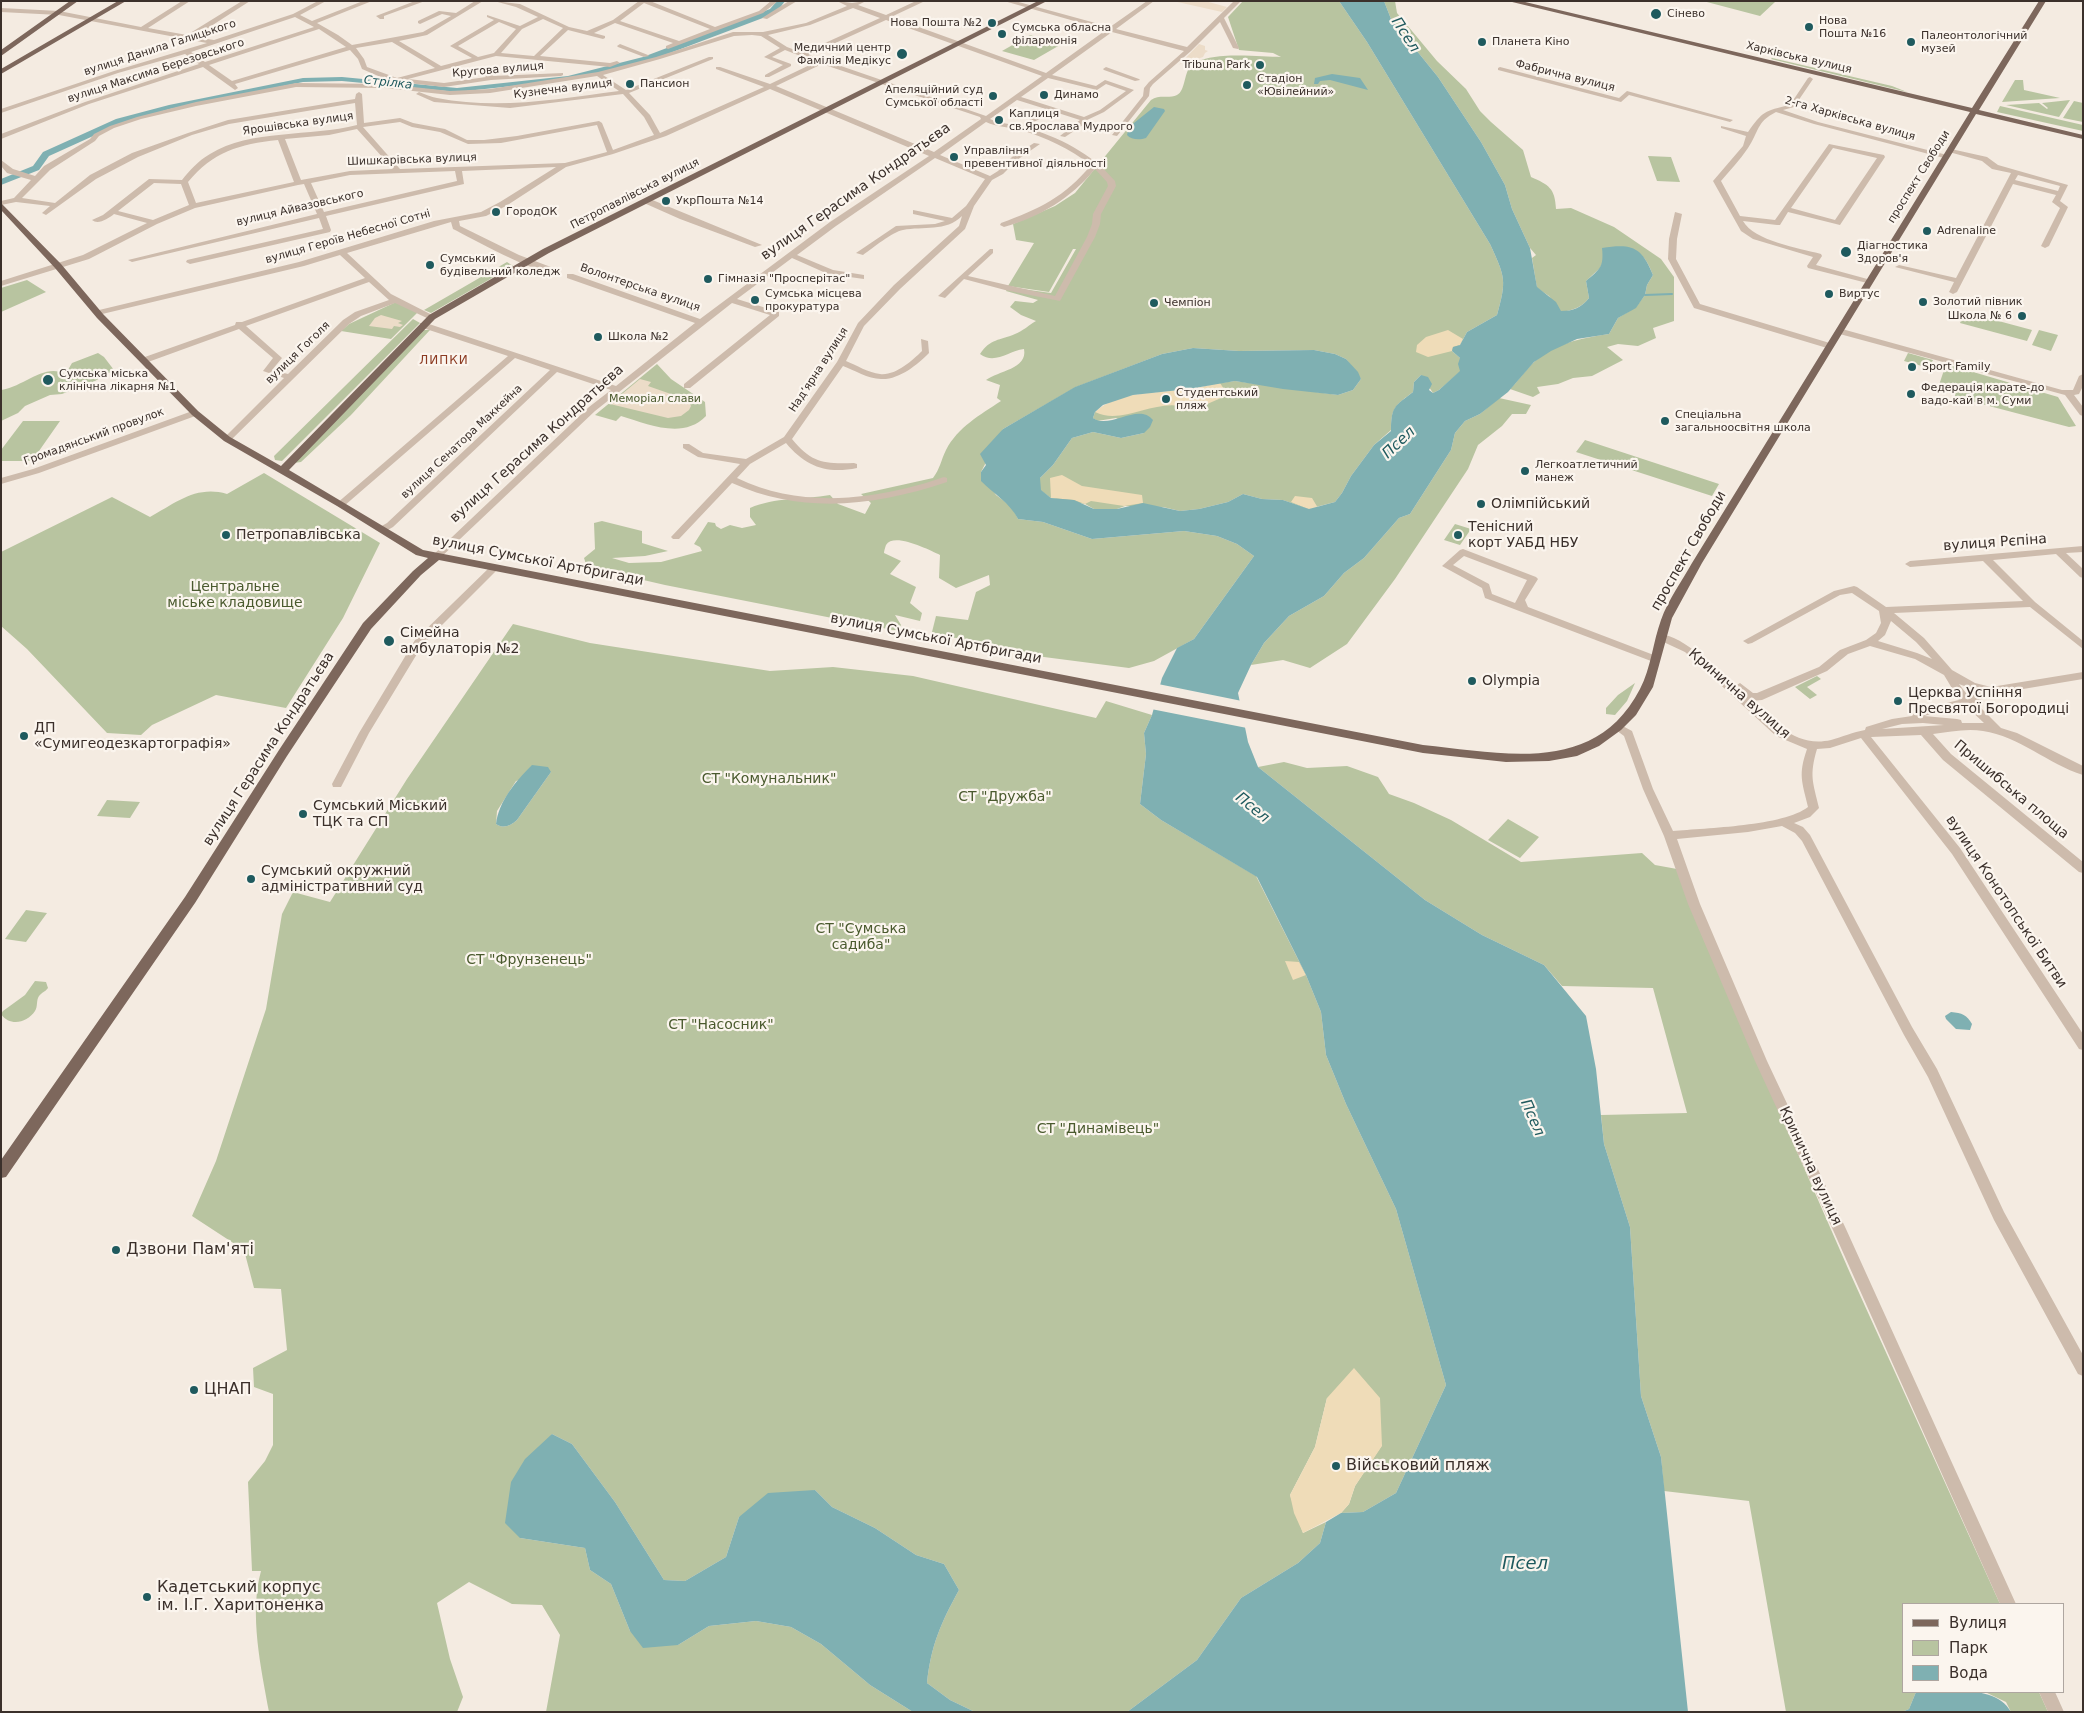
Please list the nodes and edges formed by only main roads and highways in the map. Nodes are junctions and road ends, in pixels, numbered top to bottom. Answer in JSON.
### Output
{"nodes":[{"id":1,"x":75,"y":1,"type":"edge"},
{"id":2,"x":123,"y":1,"type":"edge"},
{"id":3,"x":1044,"y":1,"type":"edge"},
{"id":4,"x":1511,"y":1,"type":"edge"},
{"id":5,"x":2042,"y":1,"type":"edge"},
{"id":6,"x":1,"y":54,"type":"edge"},
{"id":7,"x":1,"y":72,"type":"edge"},
{"id":8,"x":1974,"y":111,"type":"junction"},
{"id":9,"x":2083,"y":137,"type":"edge"},
{"id":10,"x":1,"y":204,"type":"edge"},
{"id":11,"x":282,"y":471,"type":"junction"},
{"id":12,"x":436,"y":557,"type":"junction"},
{"id":13,"x":1286,"y":723,"type":"joint"},
{"id":14,"x":1,"y":1172,"type":"edge"}],
"edges":[{"from":1,"to":6,"type":"main road"},
{"from":2,"to":7,"type":"main road"},
{"from":3,"to":11,"type":"main road","name":"Петропавлівська вулиця"},
{"from":4,"to":8,"type":"main road","name":"Харківська вулиця"},
{"from":5,"to":8,"type":"main road","name":"проспект Свободи"},
{"from":8,"to":9,"type":"main road","name":"Харківська вулиця"},
{"from":8,"to":13,"type":"main road","name":"проспект Свободи"},
{"from":10,"to":11,"type":"main road","name":"вулиця Сумської Артбригади"},
{"from":11,"to":12,"type":"main road","name":"вулиця Сумської Артбригади"},
{"from":12,"to":13,"type":"main road","name":"вулиця Сумської Артбригади"},
{"from":12,"to":14,"type":"main road","name":"вулиця Герасима Кондратьєва"}]}
